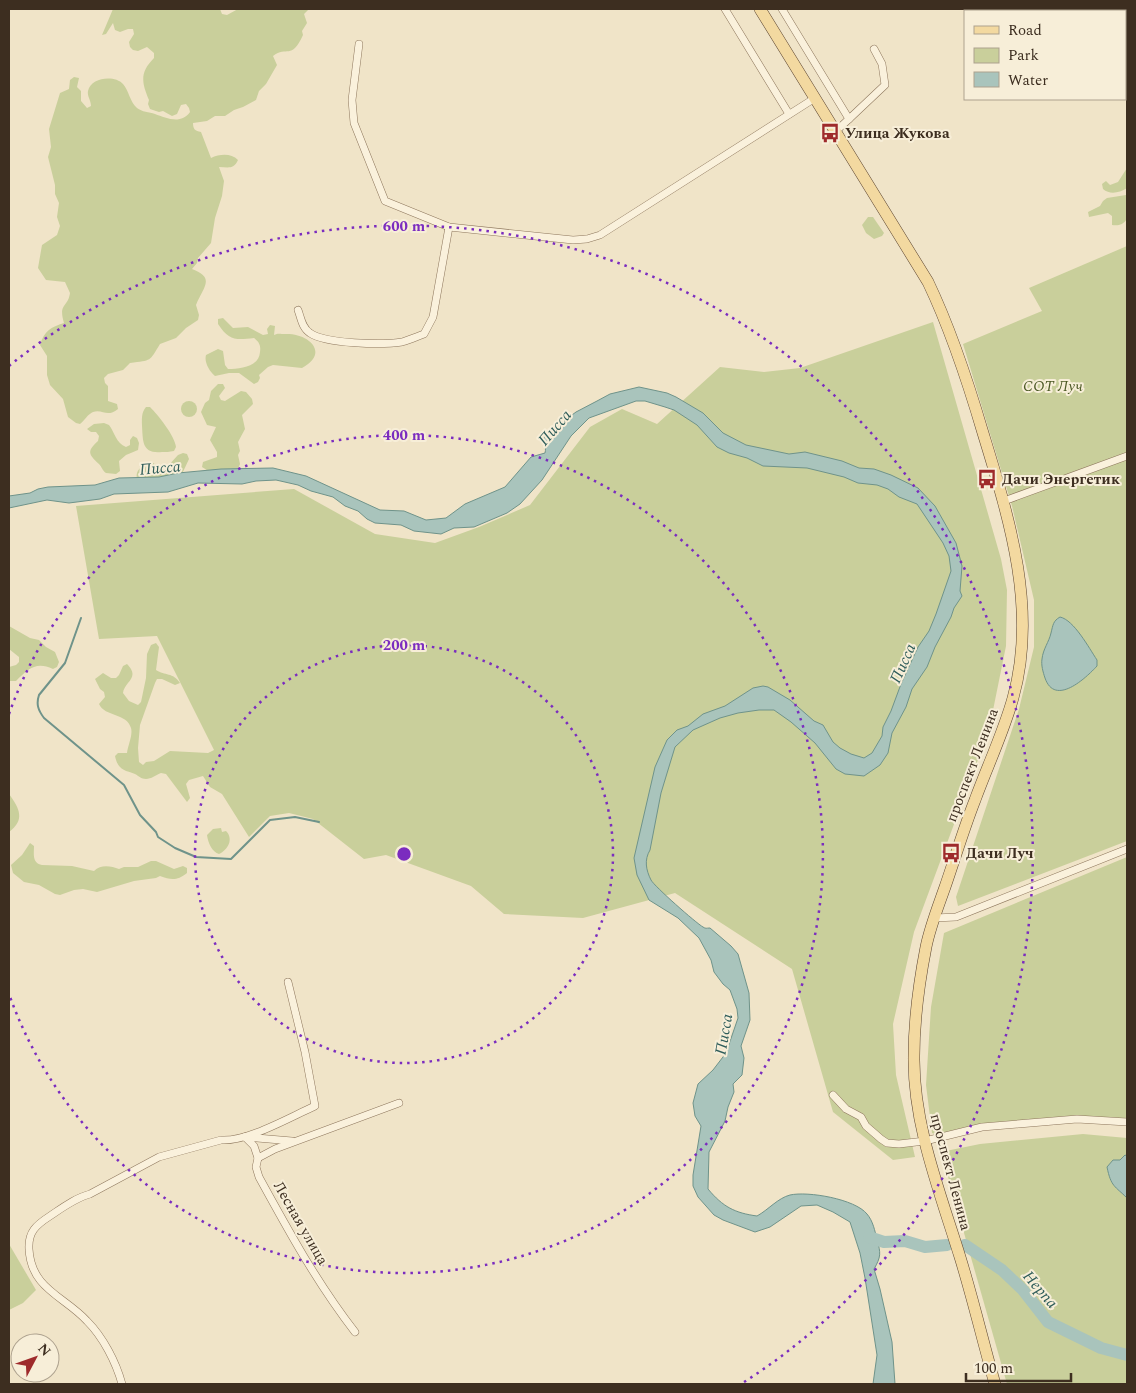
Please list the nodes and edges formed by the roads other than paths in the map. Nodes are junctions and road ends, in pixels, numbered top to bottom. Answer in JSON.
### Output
{"nodes":[{"id":1,"x":725,"y":9,"type":"edge"},
{"id":2,"x":760,"y":9,"type":"edge"},
{"id":3,"x":782,"y":9,"type":"edge"},
{"id":4,"x":359,"y":44,"type":"dead end"},
{"id":5,"x":874,"y":48,"type":"dead end"},
{"id":6,"x":815,"y":98,"type":"junction"},
{"id":7,"x":789,"y":114,"type":"junction"},
{"id":8,"x":850,"y":118,"type":"junction"},
{"id":9,"x":836,"y":131,"type":"junction"},
{"id":10,"x":449,"y":227,"type":"junction"},
{"id":11,"x":298,"y":310,"type":"dead end"},
{"id":12,"x":1127,"y":456,"type":"edge"},
{"id":13,"x":1004,"y":501,"type":"junction"},
{"id":14,"x":1127,"y":849,"type":"edge"},
{"id":15,"x":935,"y":918,"type":"junction"},
{"id":16,"x":288,"y":982,"type":"dead end"},
{"id":17,"x":833,"y":1096,"type":"dead end"},
{"id":18,"x":399,"y":1104,"type":"dead end"},
{"id":19,"x":1127,"y":1122,"type":"edge"},
{"id":20,"x":245,"y":1137,"type":"junction"},
{"id":21,"x":925,"y":1141,"type":"junction"},
{"id":22,"x":295,"y":1142,"type":"junction"},
{"id":23,"x":258,"y":1158,"type":"junction"},
{"id":24,"x":355,"y":1332,"type":"dead end"},
{"id":25,"x":122,"y":1384,"type":"edge"},
{"id":26,"x":995,"y":1384,"type":"edge"}],
"edges":[{"from":1,"to":7,"type":"street"},
{"from":2,"to":6,"type":"main road","name":"проспект Ленина"},
{"from":3,"to":8,"type":"street"},
{"from":4,"to":10,"type":"street"},
{"from":5,"to":8,"type":"street"},
{"from":6,"to":7,"type":"street"},
{"from":6,"to":9,"type":"main road","name":"проспект Ленина"},
{"from":7,"to":10,"type":"street"},
{"from":8,"to":9,"type":"street"},
{"from":9,"to":13,"type":"main road","name":"проспект Ленина"},
{"from":10,"to":11,"type":"street"},
{"from":12,"to":13,"type":"street"},
{"from":13,"to":15,"type":"main road","name":"проспект Ленина"},
{"from":14,"to":15,"type":"street"},
{"from":15,"to":21,"type":"main road","name":"проспект Ленина"},
{"from":16,"to":20,"type":"street"},
{"from":17,"to":21,"type":"street"},
{"from":18,"to":22,"type":"street"},
{"from":19,"to":21,"type":"street"},
{"from":20,"to":22,"type":"street"},
{"from":20,"to":23,"type":"street"},
{"from":20,"to":25,"type":"street"},
{"from":21,"to":26,"type":"main road","name":"проспект Ленина"},
{"from":22,"to":23,"type":"street"},
{"from":23,"to":24,"type":"street","name":"Лесная улица"}]}
